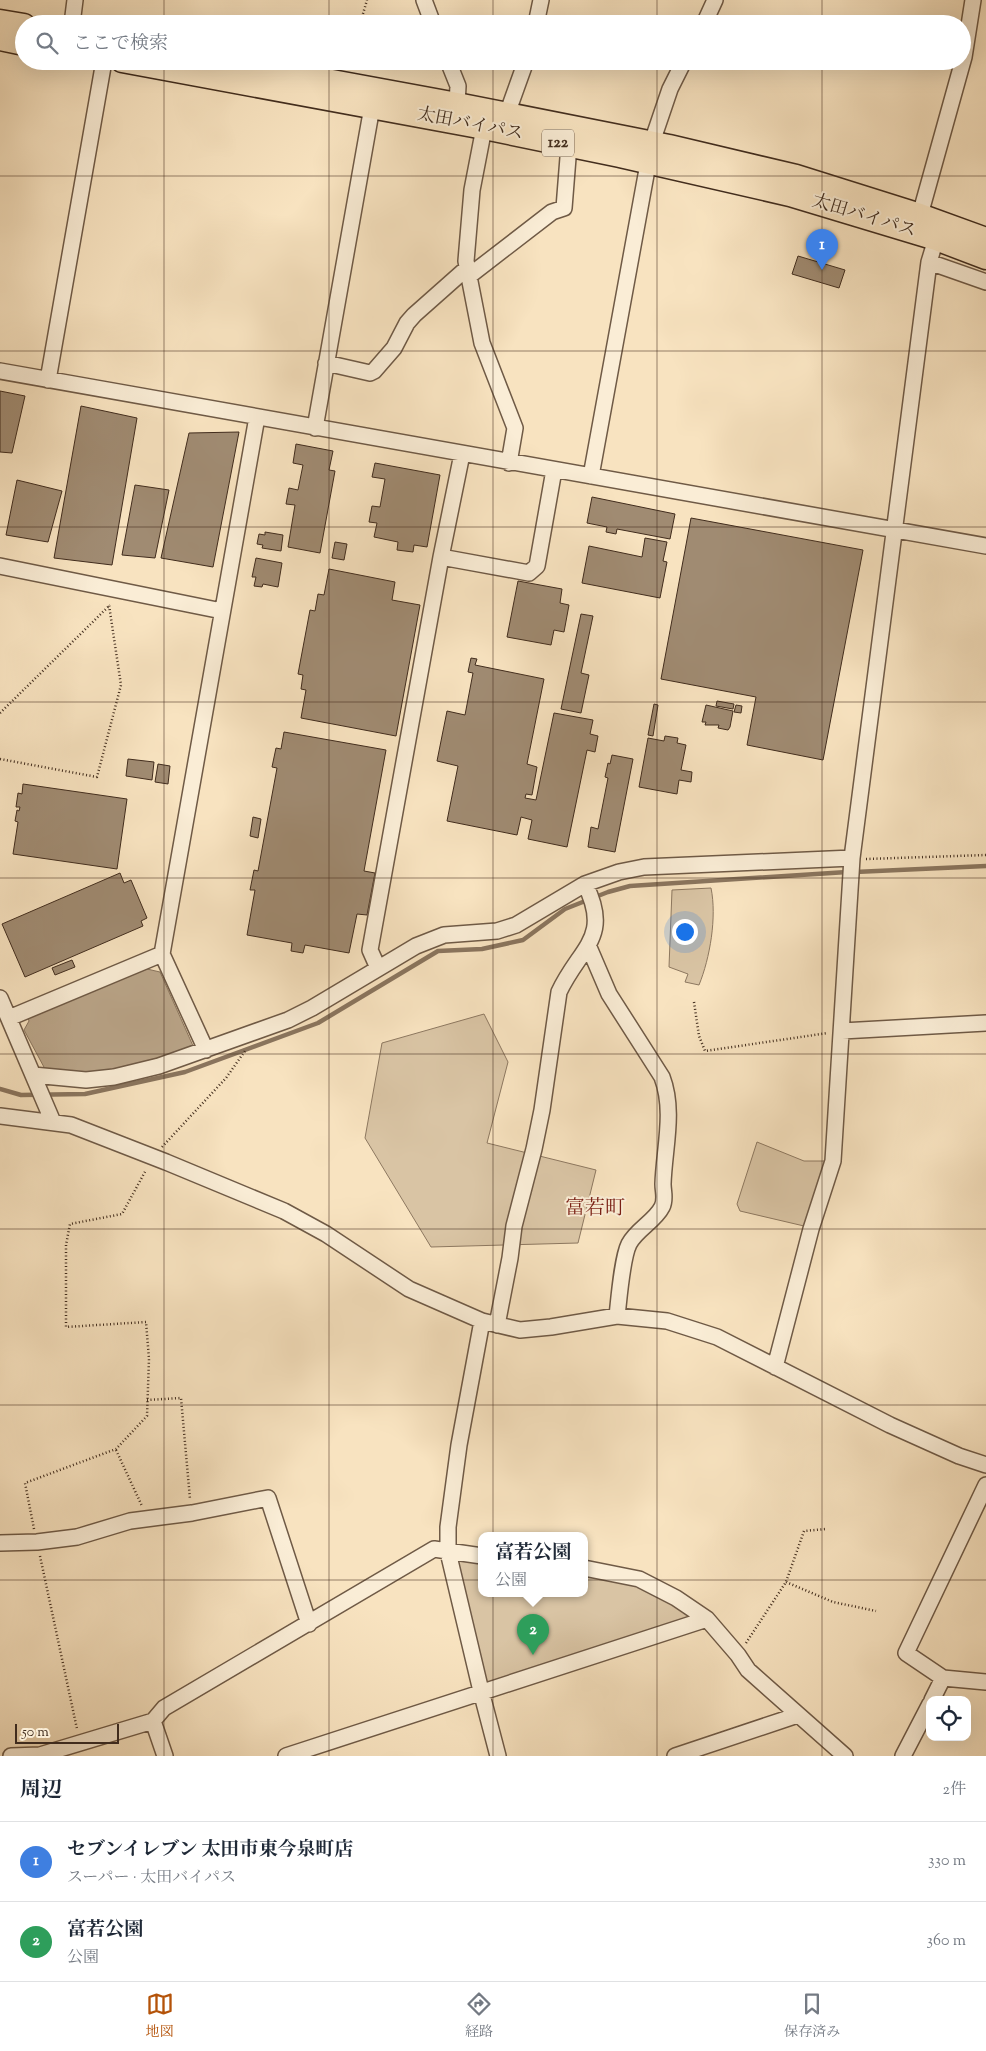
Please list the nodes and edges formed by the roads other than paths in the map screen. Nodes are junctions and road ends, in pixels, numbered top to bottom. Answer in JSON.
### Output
{"nodes":[{"id":1,"x":76,"y":0,"type":"edge"},
{"id":2,"x":424,"y":0,"type":"edge"},
{"id":3,"x":541,"y":0,"type":"edge"},
{"id":4,"x":715,"y":0,"type":"edge"},
{"id":5,"x":973,"y":0,"type":"edge"},
{"id":6,"x":74,"y":15,"type":"edge"},
{"id":7,"x":430,"y":15,"type":"edge"},
{"id":8,"x":538,"y":15,"type":"edge"},
{"id":9,"x":708,"y":15,"type":"edge"},
{"id":10,"x":971,"y":15,"type":"edge"},
{"id":11,"x":0,"y":21,"type":"edge"},
{"id":12,"x":15,"y":24,"type":"edge"},
{"id":13,"x":0,"y":39,"type":"edge"},
{"id":14,"x":15,"y":42,"type":"edge"},
{"id":15,"x":102,"y":70,"type":"edge"},
{"id":16,"x":171,"y":70,"type":"edge"},
{"id":17,"x":272,"y":70,"type":"edge"},
{"id":18,"x":452,"y":70,"type":"edge"},
{"id":19,"x":523,"y":70,"type":"edge"},
{"id":20,"x":680,"y":70,"type":"edge"},
{"id":21,"x":960,"y":70,"type":"edge"},
{"id":22,"x":457,"y":104,"type":"junction"},
{"id":23,"x":372,"y":107,"type":"junction"},
{"id":24,"x":507,"y":114,"type":"junction"},
{"id":25,"x":484,"y":128,"type":"junction"},
{"id":26,"x":569,"y":145,"type":"junction"},
{"id":27,"x":650,"y":152,"type":"junction"},
{"id":28,"x":920,"y":215,"type":"junction"},
{"id":29,"x":936,"y":239,"type":"junction"},
{"id":30,"x":986,"y":239,"type":"edge"},
{"id":31,"x":986,"y":258,"type":"edge"},
{"id":32,"x":929,"y":262,"type":"junction"},
{"id":33,"x":468,"y":272,"type":"junction"},
{"id":34,"x":986,"y":282,"type":"edge"},
{"id":35,"x":326,"y":364,"type":"junction"},
{"id":36,"x":0,"y":371,"type":"edge"},
{"id":37,"x":48,"y":380,"type":"junction"},
{"id":38,"x":257,"y":417,"type":"junction"},
{"id":39,"x":315,"y":428,"type":"junction"},
{"id":40,"x":462,"y":454,"type":"junction"},
{"id":41,"x":509,"y":463,"type":"junction"},
{"id":42,"x":554,"y":470,"type":"junction"},
{"id":43,"x":591,"y":476,"type":"junction"},
{"id":44,"x":894,"y":530,"type":"junction"},
{"id":45,"x":986,"y":546,"type":"edge"},
{"id":46,"x":441,"y":557,"type":"junction"},
{"id":47,"x":0,"y":566,"type":"edge"},
{"id":48,"x":222,"y":611,"type":"junction"},
{"id":49,"x":851,"y":869,"type":"junction"},
{"id":50,"x":590,"y":895,"type":"junction"},
{"id":51,"x":588,"y":945,"type":"junction"},
{"id":52,"x":162,"y":954,"type":"junction"},
{"id":53,"x":378,"y":968,"type":"junction"},
{"id":54,"x":0,"y":998,"type":"edge"},
{"id":55,"x":9,"y":1018,"type":"junction"},
{"id":56,"x":986,"y":1024,"type":"edge"},
{"id":57,"x":842,"y":1032,"type":"junction"},
{"id":58,"x":206,"y":1050,"type":"junction"},
{"id":59,"x":39,"y":1088,"type":"junction"},
{"id":60,"x":0,"y":1116,"type":"edge"},
{"id":61,"x":53,"y":1122,"type":"junction"},
{"id":62,"x":617,"y":1316,"type":"junction"},
{"id":63,"x":489,"y":1323,"type":"junction"},
{"id":64,"x":776,"y":1367,"type":"junction"},
{"id":65,"x":986,"y":1465,"type":"edge"},
{"id":66,"x":986,"y":1485,"type":"edge"},
{"id":67,"x":0,"y":1543,"type":"edge"},
{"id":68,"x":448,"y":1552,"type":"junction"},
{"id":69,"x":478,"y":1556,"type":"edge"},
{"id":70,"x":588,"y":1569,"type":"edge"},
{"id":71,"x":707,"y":1618,"type":"junction"},
{"id":72,"x":309,"y":1624,"type":"junction"},
{"id":73,"x":943,"y":1678,"type":"junction"},
{"id":74,"x":986,"y":1682,"type":"edge"},
{"id":75,"x":480,"y":1691,"type":"junction"},
{"id":76,"x":934,"y":1696,"type":"edge"},
{"id":77,"x":926,"y":1712,"type":"edge"},
{"id":78,"x":798,"y":1715,"type":"junction"},
{"id":79,"x":153,"y":1720,"type":"junction"},
{"id":80,"x":11,"y":1756,"type":"edge"},
{"id":81,"x":165,"y":1756,"type":"edge"},
{"id":82,"x":286,"y":1756,"type":"edge"},
{"id":83,"x":498,"y":1756,"type":"edge"},
{"id":84,"x":675,"y":1756,"type":"edge"},
{"id":85,"x":845,"y":1756,"type":"edge"},
{"id":86,"x":903,"y":1756,"type":"edge"}],
"edges":[{"from":1,"to":6,"type":"street"},
{"from":2,"to":7,"type":"street"},
{"from":3,"to":8,"type":"street"},
{"from":4,"to":9,"type":"street"},
{"from":5,"to":10,"type":"street"},
{"from":11,"to":12,"type":"highway"},
{"from":13,"to":14,"type":"highway"},
{"from":15,"to":37,"type":"street"},
{"from":16,"to":23,"type":"highway","name":"太田バイパス","number":"122"},
{"from":17,"to":22,"type":"highway","name":"太田バイパス","number":"122"},
{"from":18,"to":22,"type":"street"},
{"from":19,"to":24,"type":"street"},
{"from":20,"to":27,"type":"street"},
{"from":21,"to":28,"type":"street"},
{"from":22,"to":24,"type":"highway","name":"太田バイパス","number":"122"},
{"from":23,"to":25,"type":"highway","name":"太田バイパス","number":"122"},
{"from":23,"to":35,"type":"street"},
{"from":24,"to":27,"type":"highway","name":"太田バイパス","number":"122"},
{"from":25,"to":26,"type":"highway","name":"太田バイパス","number":"122"},
{"from":25,"to":33,"type":"street"},
{"from":26,"to":27,"type":"highway","name":"太田バイパス","number":"122"},
{"from":26,"to":33,"type":"street"},
{"from":27,"to":28,"type":"highway","name":"太田バイパス","number":"122"},
{"from":27,"to":29,"type":"highway","name":"太田バイパス","number":"122"},
{"from":27,"to":43,"type":"street"},
{"from":28,"to":30,"type":"highway","name":"太田バイパス","number":"122"},
{"from":29,"to":31,"type":"highway","name":"太田バイパス","number":"122"},
{"from":29,"to":32,"type":"street"},
{"from":32,"to":34,"type":"street"},
{"from":32,"to":44,"type":"street"},
{"from":33,"to":35,"type":"street"},
{"from":33,"to":41,"type":"street"},
{"from":35,"to":39,"type":"street"},
{"from":36,"to":37,"type":"street"},
{"from":37,"to":38,"type":"street"},
{"from":38,"to":39,"type":"street"},
{"from":38,"to":48,"type":"street"},
{"from":39,"to":40,"type":"street"},
{"from":40,"to":41,"type":"street"},
{"from":40,"to":46,"type":"street"},
{"from":41,"to":42,"type":"street"},
{"from":42,"to":43,"type":"street"},
{"from":42,"to":46,"type":"street"},
{"from":43,"to":44,"type":"street"},
{"from":44,"to":45,"type":"street"},
{"from":44,"to":49,"type":"street"},
{"from":46,"to":53,"type":"street"},
{"from":47,"to":48,"type":"street"},
{"from":48,"to":52,"type":"street"},
{"from":49,"to":50,"type":"street"},
{"from":49,"to":57,"type":"street"},
{"from":50,"to":51,"type":"street"},
{"from":50,"to":53,"type":"street"},
{"from":51,"to":62,"type":"street"},
{"from":51,"to":63,"type":"street"},
{"from":52,"to":55,"type":"street"},
{"from":52,"to":58,"type":"street"},
{"from":53,"to":58,"type":"street"},
{"from":54,"to":55,"type":"street"},
{"from":55,"to":59,"type":"street"},
{"from":56,"to":57,"type":"street"},
{"from":57,"to":64,"type":"street"},
{"from":58,"to":59,"type":"street"},
{"from":59,"to":61,"type":"street"},
{"from":60,"to":61,"type":"street"},
{"from":61,"to":63,"type":"street"},
{"from":62,"to":63,"type":"street"},
{"from":62,"to":64,"type":"street"},
{"from":63,"to":68,"type":"street"},
{"from":64,"to":65,"type":"street"},
{"from":66,"to":73,"type":"street"},
{"from":67,"to":72,"type":"street"},
{"from":68,"to":69,"type":"street"},
{"from":68,"to":72,"type":"street"},
{"from":68,"to":75,"type":"street"},
{"from":70,"to":71,"type":"street"},
{"from":71,"to":75,"type":"street"},
{"from":71,"to":78,"type":"street"},
{"from":72,"to":79,"type":"street"},
{"from":73,"to":74,"type":"street"},
{"from":73,"to":76,"type":"street"},
{"from":75,"to":82,"type":"street"},
{"from":75,"to":83,"type":"street"},
{"from":77,"to":86,"type":"street"},
{"from":78,"to":84,"type":"street"},
{"from":78,"to":85,"type":"street"},
{"from":79,"to":80,"type":"street"},
{"from":79,"to":81,"type":"street"}]}
